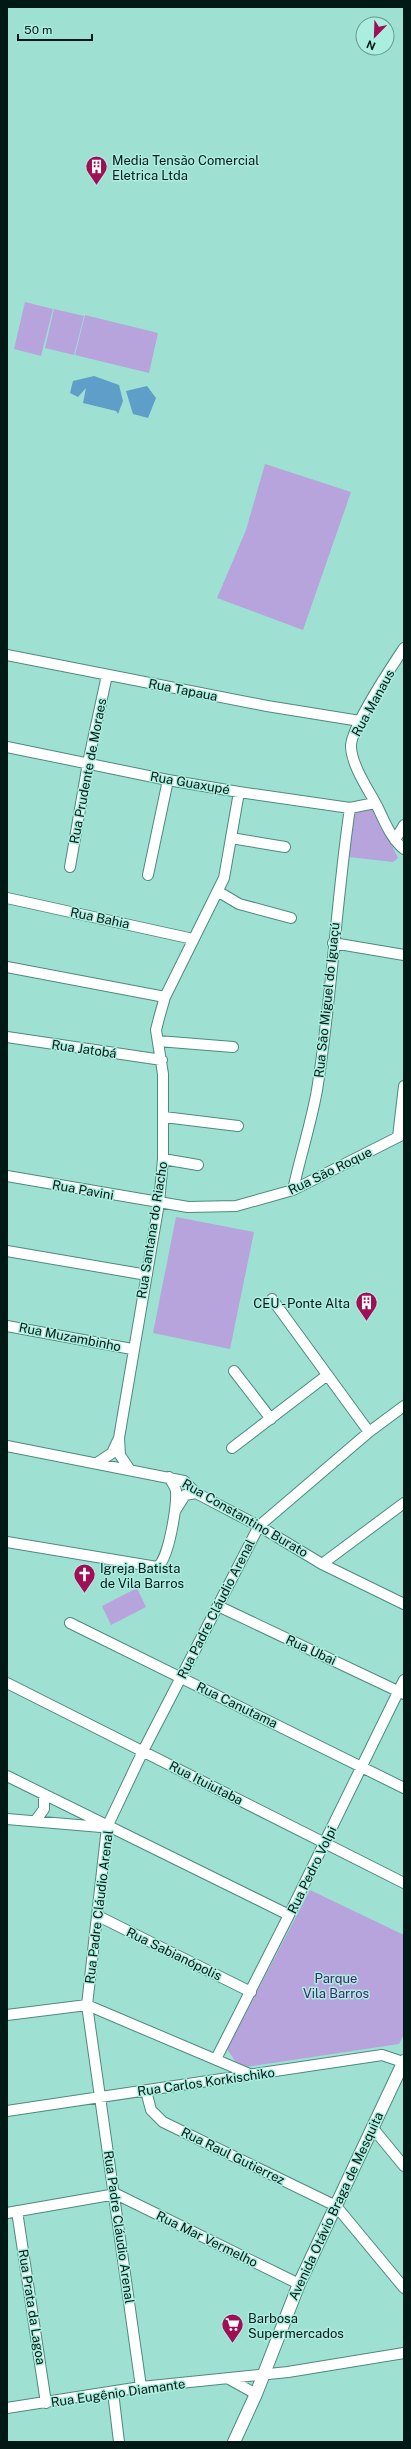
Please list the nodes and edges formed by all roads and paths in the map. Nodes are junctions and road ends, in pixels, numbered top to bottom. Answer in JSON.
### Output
{"nodes":[{"id":1,"x":404,"y":648,"type":"edge"},
{"id":2,"x":7,"y":655,"type":"edge"},
{"id":3,"x":107,"y":675,"type":"junction"},
{"id":4,"x":360,"y":721,"type":"junction"},
{"id":5,"x":7,"y":747,"type":"edge"},
{"id":6,"x":88,"y":763,"type":"junction"},
{"id":7,"x":168,"y":780,"type":"junction"},
{"id":8,"x":240,"y":792,"type":"junction"},
{"id":9,"x":375,"y":803,"type":"junction"},
{"id":10,"x":350,"y":808,"type":"junction"},
{"id":11,"x":404,"y":825,"type":"edge"},
{"id":12,"x":231,"y":838,"type":"junction"},
{"id":13,"x":395,"y":840,"type":"junction"},
{"id":14,"x":285,"y":847,"type":"dead end"},
{"id":15,"x":404,"y":849,"type":"edge"},
{"id":16,"x":70,"y":867,"type":"dead end"},
{"id":17,"x":148,"y":875,"type":"dead end"},
{"id":18,"x":219,"y":892,"type":"junction"},
{"id":19,"x":7,"y":898,"type":"edge"},
{"id":20,"x":291,"y":918,"type":"dead end"},
{"id":21,"x":193,"y":939,"type":"junction"},
{"id":22,"x":333,"y":943,"type":"junction"},
{"id":23,"x":404,"y":955,"type":"edge"},
{"id":24,"x":7,"y":967,"type":"edge"},
{"id":25,"x":165,"y":997,"type":"junction"},
{"id":26,"x":7,"y":1037,"type":"edge"},
{"id":27,"x":158,"y":1041,"type":"junction"},
{"id":28,"x":233,"y":1047,"type":"dead end"},
{"id":29,"x":162,"y":1060,"type":"junction"},
{"id":30,"x":404,"y":1086,"type":"edge"},
{"id":31,"x":164,"y":1117,"type":"junction"},
{"id":32,"x":238,"y":1126,"type":"dead end"},
{"id":33,"x":401,"y":1135,"type":"edge"},
{"id":34,"x":163,"y":1159,"type":"junction"},
{"id":35,"x":198,"y":1166,"type":"dead end"},
{"id":36,"x":7,"y":1176,"type":"edge"},
{"id":37,"x":293,"y":1190,"type":"junction"},
{"id":38,"x":159,"y":1203,"type":"junction"},
{"id":39,"x":7,"y":1252,"type":"edge"},
{"id":40,"x":147,"y":1275,"type":"junction"},
{"id":41,"x":272,"y":1299,"type":"dead end"},
{"id":42,"x":7,"y":1326,"type":"edge"},
{"id":43,"x":132,"y":1349,"type":"junction"},
{"id":44,"x":234,"y":1371,"type":"dead end"},
{"id":45,"x":326,"y":1376,"type":"junction"},
{"id":46,"x":404,"y":1406,"type":"edge"},
{"id":47,"x":271,"y":1419,"type":"junction"},
{"id":48,"x":369,"y":1432,"type":"junction"},
{"id":49,"x":119,"y":1438,"type":"junction"},
{"id":50,"x":7,"y":1446,"type":"edge"},
{"id":51,"x":232,"y":1448,"type":"dead end"},
{"id":52,"x":97,"y":1463,"type":"junction"},
{"id":53,"x":130,"y":1470,"type":"junction"},
{"id":54,"x":169,"y":1477,"type":"junction"},
{"id":55,"x":196,"y":1492,"type":"junction"},
{"id":56,"x":404,"y":1503,"type":"edge"},
{"id":57,"x":173,"y":1515,"type":"junction"},
{"id":58,"x":259,"y":1526,"type":"junction"},
{"id":59,"x":7,"y":1542,"type":"edge"},
{"id":60,"x":322,"y":1564,"type":"junction"},
{"id":61,"x":404,"y":1604,"type":"edge"},
{"id":62,"x":218,"y":1606,"type":"junction"},
{"id":63,"x":70,"y":1623,"type":"dead end"},
{"id":64,"x":181,"y":1677,"type":"junction"},
{"id":65,"x":404,"y":1680,"type":"edge"},
{"id":66,"x":7,"y":1683,"type":"edge"},
{"id":67,"x":401,"y":1693,"type":"edge"},
{"id":68,"x":143,"y":1751,"type":"junction"},
{"id":69,"x":362,"y":1767,"type":"junction"},
{"id":70,"x":7,"y":1776,"type":"edge"},
{"id":71,"x":404,"y":1788,"type":"edge"},
{"id":72,"x":44,"y":1795,"type":"junction"},
{"id":73,"x":7,"y":1819,"type":"edge"},
{"id":74,"x":36,"y":1820,"type":"junction"},
{"id":75,"x":107,"y":1827,"type":"junction"},
{"id":76,"x":325,"y":1843,"type":"junction"},
{"id":77,"x":404,"y":1883,"type":"edge"},
{"id":78,"x":289,"y":1915,"type":"junction"},
{"id":79,"x":98,"y":1916,"type":"junction"},
{"id":80,"x":251,"y":1992,"type":"junction"},
{"id":81,"x":87,"y":2005,"type":"junction"},
{"id":82,"x":7,"y":2015,"type":"edge"},
{"id":83,"x":216,"y":2059,"type":"junction"},
{"id":84,"x":404,"y":2061,"type":"edge"},
{"id":85,"x":252,"y":2075,"type":"junction"},
{"id":86,"x":146,"y":2091,"type":"junction"},
{"id":87,"x":100,"y":2098,"type":"junction"},
{"id":88,"x":7,"y":2111,"type":"edge"},
{"id":89,"x":372,"y":2127,"type":"junction"},
{"id":90,"x":404,"y":2166,"type":"edge"},
{"id":91,"x":116,"y":2194,"type":"junction"},
{"id":92,"x":336,"y":2206,"type":"junction"},
{"id":93,"x":18,"y":2212,"type":"junction"},
{"id":94,"x":7,"y":2213,"type":"edge"},
{"id":95,"x":299,"y":2284,"type":"junction"},
{"id":96,"x":404,"y":2288,"type":"edge"},
{"id":97,"x":404,"y":2353,"type":"edge"},
{"id":98,"x":264,"y":2374,"type":"junction"},
{"id":99,"x":229,"y":2379,"type":"junction"},
{"id":100,"x":141,"y":2387,"type":"junction"},
{"id":101,"x":113,"y":2392,"type":"junction"},
{"id":102,"x":256,"y":2394,"type":"junction"},
{"id":103,"x":46,"y":2403,"type":"junction"},
{"id":104,"x":7,"y":2408,"type":"edge"},
{"id":105,"x":119,"y":2442,"type":"edge"},
{"id":106,"x":234,"y":2442,"type":"edge"}],
"edges":[{"from":1,"to":4,"type":"street","name":"Rua Manaus"},
{"from":2,"to":3,"type":"street","name":"Rua Tapaua"},
{"from":3,"to":4,"type":"street","name":"Rua Tapaua"},
{"from":3,"to":6,"type":"street","name":"Rua Prudente de Moraes"},
{"from":4,"to":9,"type":"street","name":"Rua Manaus"},
{"from":5,"to":6,"type":"street","name":"Rua Guaxupé"},
{"from":6,"to":7,"type":"street","name":"Rua Guaxupé"},
{"from":6,"to":16,"type":"street","name":"Rua Prudente de Moraes"},
{"from":7,"to":8,"type":"street","name":"Rua Guaxupé"},
{"from":7,"to":17,"type":"street"},
{"from":8,"to":10,"type":"street","name":"Rua Guaxupé"},
{"from":8,"to":12,"type":"street","name":"Rua Santana do Riacho"},
{"from":9,"to":10,"type":"street","name":"Rua Guaxupé"},
{"from":9,"to":13,"type":"street","name":"Rua Manaus"},
{"from":10,"to":22,"type":"street","name":"Rua São Miguel do Iguaçú"},
{"from":11,"to":13,"type":"street"},
{"from":12,"to":14,"type":"street"},
{"from":12,"to":18,"type":"street","name":"Rua Santana do Riacho"},
{"from":13,"to":15,"type":"street","name":"Rua Manaus"},
{"from":18,"to":20,"type":"street"},
{"from":18,"to":21,"type":"street","name":"Rua Santana do Riacho"},
{"from":19,"to":21,"type":"street","name":"Rua Bahia"},
{"from":21,"to":25,"type":"street","name":"Rua Santana do Riacho"},
{"from":22,"to":23,"type":"street"},
{"from":22,"to":37,"type":"street","name":"Rua São Miguel do Iguaçú"},
{"from":24,"to":25,"type":"street"},
{"from":25,"to":27,"type":"street","name":"Rua Santana do Riacho"},
{"from":26,"to":29,"type":"street","name":"Rua Jatobá"},
{"from":27,"to":28,"type":"street"},
{"from":27,"to":29,"type":"street","name":"Rua Santana do Riacho"},
{"from":29,"to":31,"type":"street","name":"Rua Santana do Riacho"},
{"from":30,"to":33,"type":"street"},
{"from":31,"to":32,"type":"street"},
{"from":31,"to":34,"type":"street","name":"Rua Santana do Riacho"},
{"from":33,"to":37,"type":"street","name":"Rua São Roque"},
{"from":34,"to":35,"type":"street"},
{"from":34,"to":38,"type":"street","name":"Rua Santana do Riacho"},
{"from":36,"to":38,"type":"street","name":"Rua Pavini"},
{"from":37,"to":38,"type":"street","name":"Rua São Roque"},
{"from":38,"to":40,"type":"street","name":"Rua Santana do Riacho"},
{"from":39,"to":40,"type":"street"},
{"from":40,"to":43,"type":"street","name":"Rua Santana do Riacho"},
{"from":41,"to":45,"type":"street"},
{"from":42,"to":43,"type":"street","name":"Rua Muzambinho"},
{"from":43,"to":49,"type":"street","name":"Rua Santana do Riacho"},
{"from":44,"to":47,"type":"street"},
{"from":45,"to":47,"type":"street"},
{"from":45,"to":48,"type":"street"},
{"from":46,"to":48,"type":"street","name":"Rua Padre Cláudio Arenal"},
{"from":47,"to":51,"type":"street"},
{"from":48,"to":58,"type":"street","name":"Rua Padre Cláudio Arenal"},
{"from":49,"to":52,"type":"street","name":"Rua Santana do Riacho"},
{"from":49,"to":53,"type":"street","name":"Rua Santana do Riacho"},
{"from":50,"to":52,"type":"street","name":"Rua Constantino Burato"},
{"from":52,"to":53,"type":"street","name":"Rua Constantino Burato"},
{"from":53,"to":54,"type":"street","name":"Rua Constantino Burato"},
{"from":54,"to":55,"type":"street","name":"Rua Constantino Burato"},
{"from":54,"to":57,"type":"street"},
{"from":55,"to":57,"type":"street"},
{"from":55,"to":58,"type":"street","name":"Rua Constantino Burato"},
{"from":56,"to":60,"type":"street"},
{"from":57,"to":59,"type":"street"},
{"from":58,"to":60,"type":"street","name":"Rua Constantino Burato"},
{"from":58,"to":62,"type":"street","name":"Rua Padre Cláudio Arenal"},
{"from":60,"to":61,"type":"street","name":"Rua Constantino Burato"},
{"from":62,"to":64,"type":"street","name":"Rua Padre Cláudio Arenal"},
{"from":62,"to":67,"type":"street","name":"Rua Ubai"},
{"from":63,"to":64,"type":"street","name":"Rua Canutama"},
{"from":64,"to":68,"type":"street","name":"Rua Padre Cláudio Arenal"},
{"from":64,"to":69,"type":"street","name":"Rua Canutama"},
{"from":65,"to":67,"type":"street","name":"Rua Pedro Volpi"},
{"from":66,"to":68,"type":"street","name":"Rua Ituiutaba"},
{"from":67,"to":69,"type":"street","name":"Rua Pedro Volpi"},
{"from":68,"to":75,"type":"street","name":"Rua Padre Cláudio Arenal"},
{"from":68,"to":76,"type":"street","name":"Rua Ituiutaba"},
{"from":69,"to":71,"type":"street","name":"Rua Canutama"},
{"from":69,"to":76,"type":"street","name":"Rua Pedro Volpi"},
{"from":70,"to":72,"type":"street"},
{"from":72,"to":74,"type":"street"},
{"from":72,"to":75,"type":"street"},
{"from":73,"to":74,"type":"street"},
{"from":74,"to":75,"type":"street"},
{"from":75,"to":78,"type":"street"},
{"from":75,"to":79,"type":"street","name":"Rua Padre Cláudio Arenal"},
{"from":76,"to":77,"type":"street","name":"Rua Ituiutaba"},
{"from":76,"to":78,"type":"street","name":"Rua Pedro Volpi"},
{"from":78,"to":80,"type":"street","name":"Rua Pedro Volpi"},
{"from":79,"to":80,"type":"street","name":"Rua Sabianópolis"},
{"from":79,"to":81,"type":"street","name":"Rua Padre Cláudio Arenal"},
{"from":80,"to":83,"type":"street","name":"Rua Pedro Volpi"},
{"from":81,"to":82,"type":"street"},
{"from":81,"to":83,"type":"street"},
{"from":81,"to":87,"type":"street","name":"Rua Padre Cláudio Arenal"},
{"from":83,"to":85,"type":"street"},
{"from":84,"to":85,"type":"street","name":"Rua Carlos Korkischiko"},
{"from":84,"to":89,"type":"main road","name":"Avenida Otávio Braga de Mesquita"},
{"from":85,"to":86,"type":"street","name":"Rua Carlos Korkischiko"},
{"from":86,"to":87,"type":"street","name":"Rua Carlos Korkischiko"},
{"from":86,"to":92,"type":"street","name":"Rua Raul Gutierrez"},
{"from":87,"to":88,"type":"street","name":"Rua Carlos Korkischiko"},
{"from":87,"to":91,"type":"street","name":"Rua Padre Cláudio Arenal"},
{"from":89,"to":90,"type":"street"},
{"from":89,"to":92,"type":"main road","name":"Avenida Otávio Braga de Mesquita"},
{"from":91,"to":93,"type":"street"},
{"from":91,"to":95,"type":"street","name":"Rua Mar Vermelho"},
{"from":91,"to":100,"type":"street","name":"Rua Padre Cláudio Arenal"},
{"from":92,"to":95,"type":"main road","name":"Avenida Otávio Braga de Mesquita"},
{"from":92,"to":96,"type":"street"},
{"from":93,"to":94,"type":"street"},
{"from":93,"to":103,"type":"street","name":"Rua Prata da Lagoa"},
{"from":95,"to":98,"type":"main road","name":"Avenida Otávio Braga de Mesquita"},
{"from":97,"to":98,"type":"street","name":"Rua Eugênio Diamante"},
{"from":98,"to":99,"type":"street","name":"Rua Eugênio Diamante"},
{"from":98,"to":102,"type":"main road","name":"Avenida Otávio Braga de Mesquita"},
{"from":99,"to":100,"type":"street","name":"Rua Eugênio Diamante"},
{"from":99,"to":102,"type":"street"},
{"from":100,"to":101,"type":"street","name":"Rua Eugênio Diamante"},
{"from":101,"to":103,"type":"street","name":"Rua Eugênio Diamante"},
{"from":101,"to":105,"type":"street"},
{"from":102,"to":106,"type":"main road","name":"Avenida Otávio Braga de Mesquita"},
{"from":103,"to":104,"type":"street","name":"Rua Eugênio Diamante"}]}
